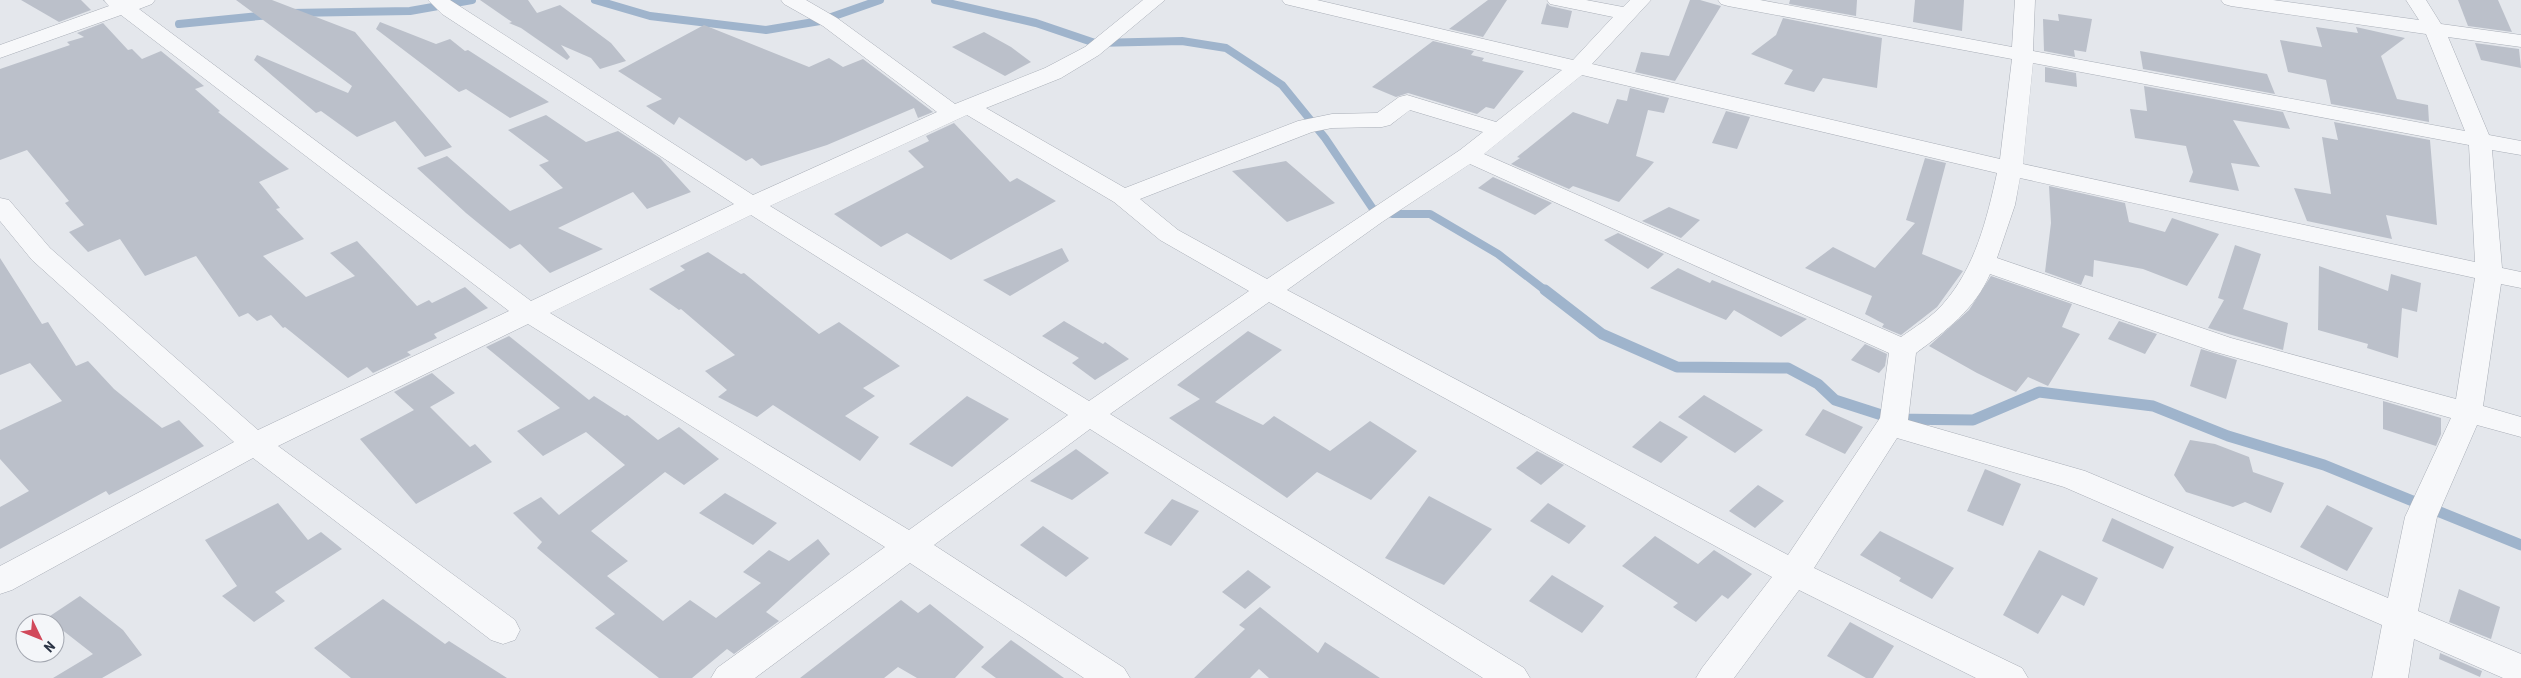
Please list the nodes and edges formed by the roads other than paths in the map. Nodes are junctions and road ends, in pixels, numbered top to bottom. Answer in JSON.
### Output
{"nodes":[{"id":1,"x":792,"y":0,"type":"edge"},
{"id":2,"x":1155,"y":0,"type":"edge"},
{"id":3,"x":1292,"y":0,"type":"edge"},
{"id":4,"x":1558,"y":0,"type":"edge"},
{"id":5,"x":1728,"y":0,"type":"edge"},
{"id":6,"x":2025,"y":0,"type":"edge"},
{"id":7,"x":2231,"y":0,"type":"edge"},
{"id":8,"x":2416,"y":0,"type":"edge"},
{"id":9,"x":127,"y":2,"type":"edge"},
{"id":10,"x":443,"y":4,"type":"edge"},
{"id":11,"x":1633,"y":7,"type":"edge"},
{"id":12,"x":2434,"y":29,"type":"junction"},
{"id":13,"x":2521,"y":41,"type":"edge"},
{"id":14,"x":0,"y":52,"type":"edge"},
{"id":15,"x":2024,"y":56,"type":"junction"},
{"id":16,"x":1577,"y":68,"type":"junction"},
{"id":17,"x":961,"y":110,"type":"junction"},
{"id":18,"x":1500,"y":130,"type":"junction"},
{"id":19,"x":2480,"y":140,"type":"junction"},
{"id":20,"x":2521,"y":148,"type":"edge"},
{"id":21,"x":1468,"y":155,"type":"junction"},
{"id":22,"x":2011,"y":169,"type":"junction"},
{"id":23,"x":1123,"y":197,"type":"junction"},
{"id":24,"x":0,"y":205,"type":"edge"},
{"id":25,"x":752,"y":205,"type":"junction"},
{"id":26,"x":1985,"y":263,"type":"junction"},
{"id":27,"x":2489,"y":273,"type":"junction"},
{"id":28,"x":2521,"y":280,"type":"edge"},
{"id":29,"x":1267,"y":290,"type":"junction"},
{"id":30,"x":530,"y":313,"type":"junction"},
{"id":31,"x":1903,"y":349,"type":"junction"},
{"id":32,"x":2468,"y":412,"type":"junction"},
{"id":33,"x":1090,"y":414,"type":"junction"},
{"id":34,"x":1890,"y":425,"type":"junction"},
{"id":35,"x":2521,"y":426,"type":"edge"},
{"id":36,"x":255,"y":444,"type":"junction"},
{"id":37,"x":908,"y":545,"type":"junction"},
{"id":38,"x":1794,"y":572,"type":"junction"},
{"id":39,"x":0,"y":581,"type":"edge"},
{"id":40,"x":2400,"y":619,"type":"junction"},
{"id":41,"x":503,"y":630,"type":"dead end"},
{"id":42,"x":2521,"y":670,"type":"edge"},
{"id":43,"x":729,"y":678,"type":"edge"},
{"id":44,"x":1112,"y":678,"type":"edge"},
{"id":45,"x":1512,"y":678,"type":"edge"},
{"id":46,"x":1714,"y":678,"type":"edge"},
{"id":47,"x":2010,"y":678,"type":"edge"},
{"id":48,"x":2390,"y":678,"type":"edge"}],
"edges":[{"from":1,"to":17,"type":"street"},
{"from":2,"to":17,"type":"street"},
{"from":3,"to":16,"type":"street"},
{"from":4,"to":11,"type":"street"},
{"from":5,"to":15,"type":"street"},
{"from":6,"to":15,"type":"street"},
{"from":7,"to":12,"type":"street"},
{"from":8,"to":12,"type":"street"},
{"from":9,"to":14,"type":"street"},
{"from":9,"to":30,"type":"street"},
{"from":10,"to":25,"type":"street"},
{"from":11,"to":16,"type":"street"},
{"from":12,"to":13,"type":"street"},
{"from":12,"to":19,"type":"street"},
{"from":15,"to":19,"type":"street"},
{"from":15,"to":22,"type":"street"},
{"from":16,"to":18,"type":"street"},
{"from":16,"to":22,"type":"street"},
{"from":17,"to":23,"type":"street"},
{"from":17,"to":25,"type":"street"},
{"from":18,"to":21,"type":"street"},
{"from":18,"to":23,"type":"street"},
{"from":19,"to":20,"type":"street"},
{"from":19,"to":27,"type":"street"},
{"from":21,"to":29,"type":"street"},
{"from":21,"to":31,"type":"street"},
{"from":22,"to":26,"type":"street"},
{"from":22,"to":27,"type":"street"},
{"from":23,"to":29,"type":"street"},
{"from":24,"to":36,"type":"street"},
{"from":25,"to":30,"type":"street"},
{"from":25,"to":33,"type":"street"},
{"from":26,"to":31,"type":"street"},
{"from":26,"to":32,"type":"street"},
{"from":27,"to":28,"type":"street"},
{"from":27,"to":32,"type":"street"},
{"from":29,"to":33,"type":"street"},
{"from":29,"to":38,"type":"street"},
{"from":30,"to":36,"type":"street"},
{"from":30,"to":37,"type":"street"},
{"from":31,"to":34,"type":"street"},
{"from":32,"to":35,"type":"street"},
{"from":32,"to":40,"type":"street"},
{"from":33,"to":37,"type":"street"},
{"from":33,"to":45,"type":"street"},
{"from":34,"to":38,"type":"street"},
{"from":34,"to":40,"type":"street"},
{"from":36,"to":39,"type":"street"},
{"from":36,"to":41,"type":"street"},
{"from":37,"to":43,"type":"street"},
{"from":37,"to":44,"type":"street"},
{"from":38,"to":46,"type":"street"},
{"from":38,"to":47,"type":"street"},
{"from":40,"to":42,"type":"street"},
{"from":40,"to":48,"type":"street"}]}
